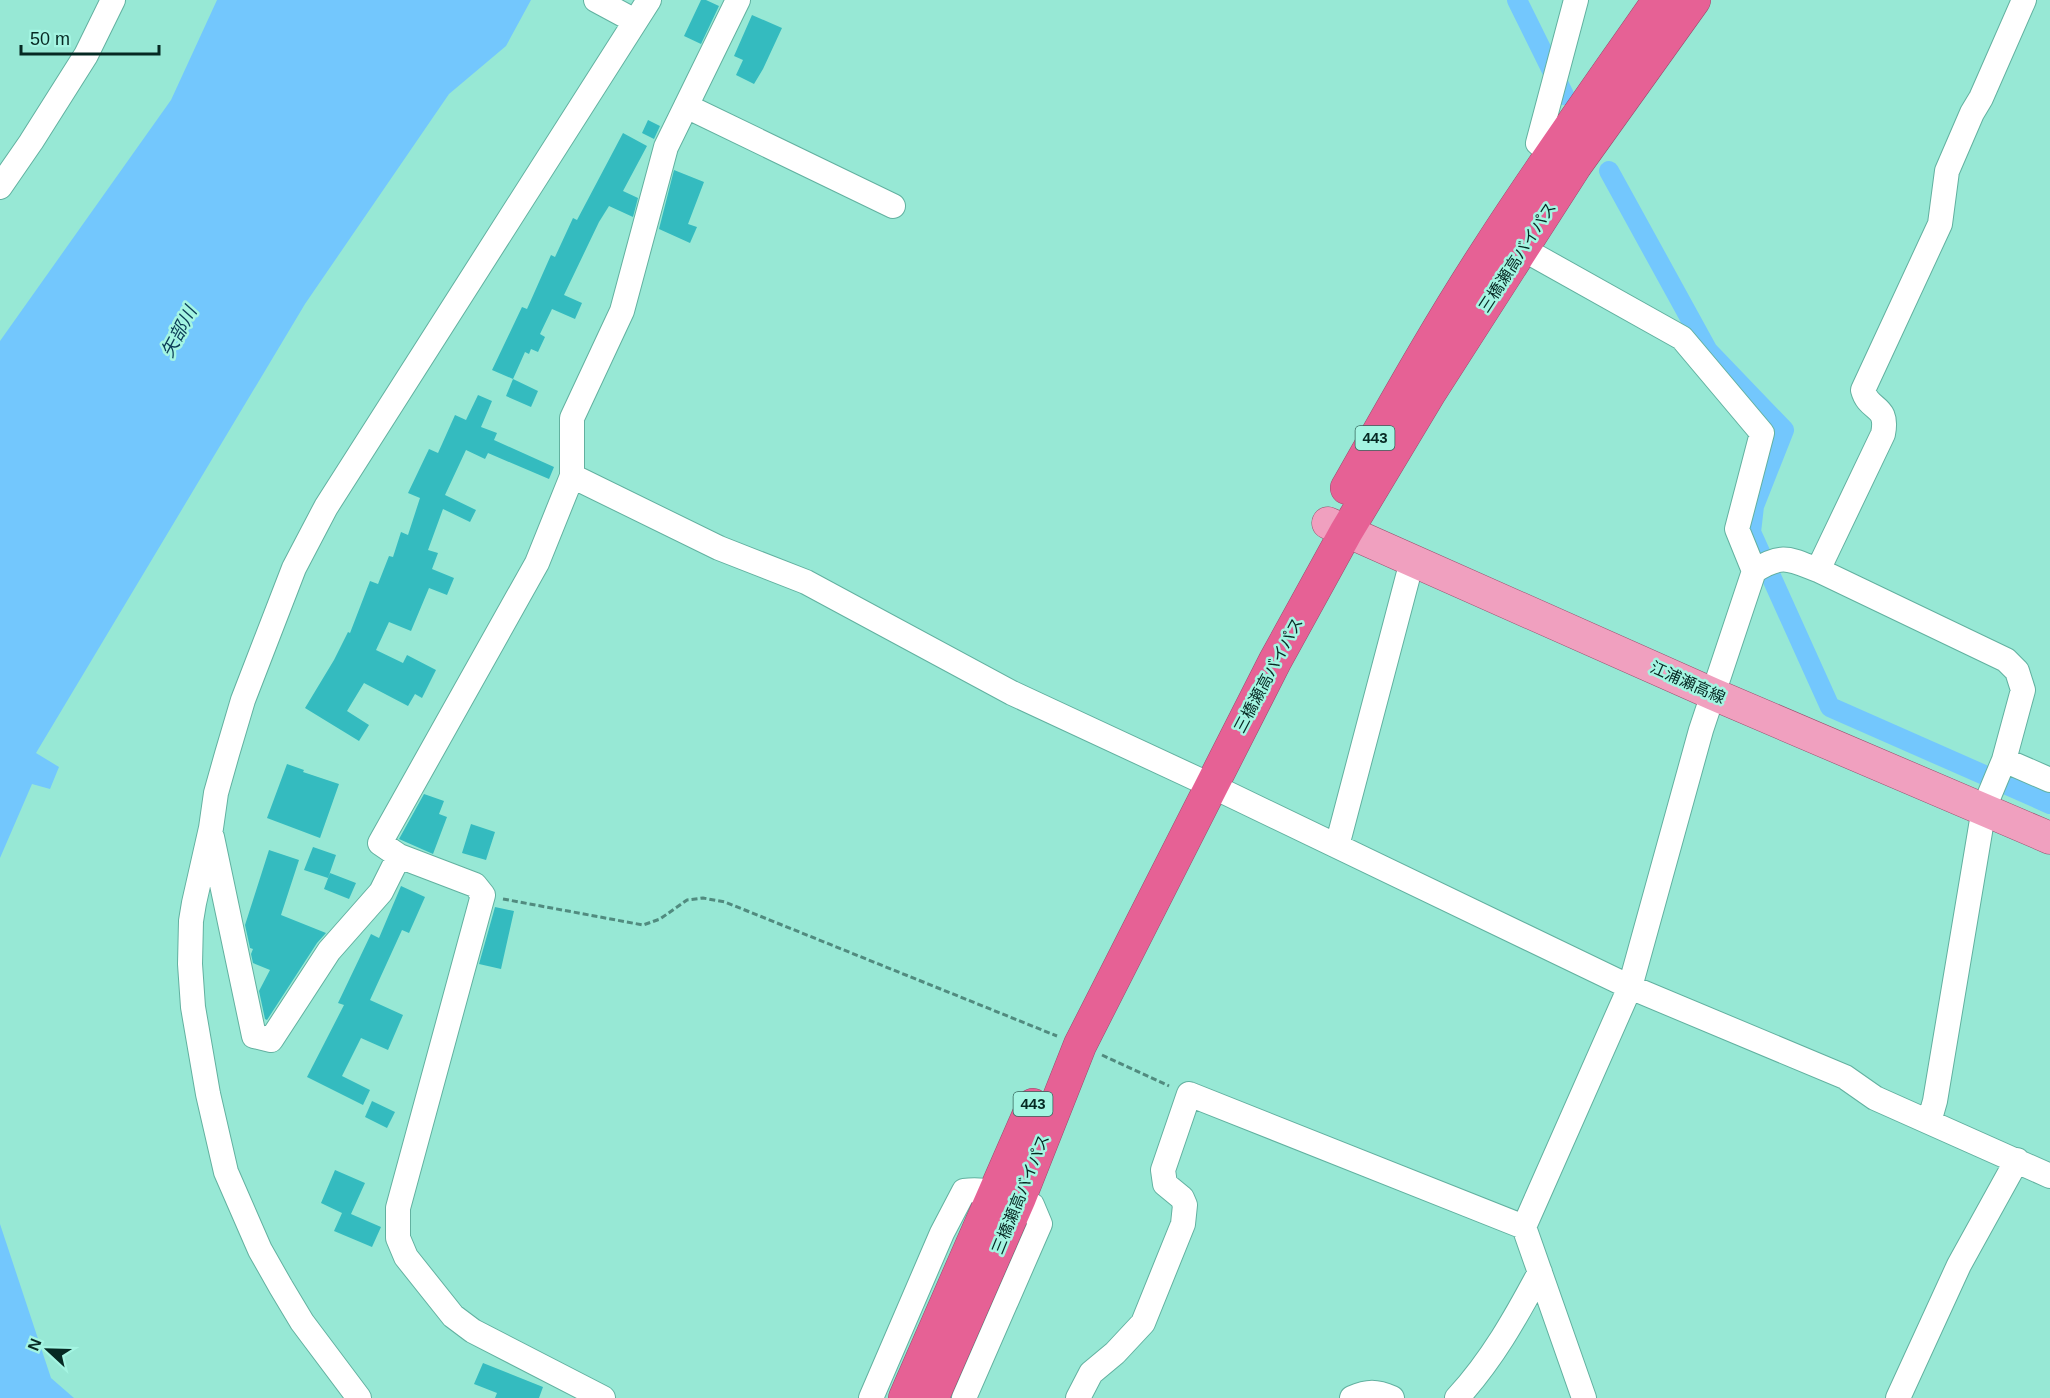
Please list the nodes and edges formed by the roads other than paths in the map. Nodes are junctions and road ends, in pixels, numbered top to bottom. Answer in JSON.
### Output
{"nodes":[{"id":1,"x":113,"y":0,"type":"edge"},
{"id":2,"x":596,"y":0,"type":"edge"},
{"id":3,"x":649,"y":0,"type":"edge"},
{"id":4,"x":738,"y":0,"type":"edge"},
{"id":5,"x":1576,"y":0,"type":"edge"},
{"id":6,"x":1659,"y":0,"type":"edge"},
{"id":7,"x":1694,"y":0,"type":"edge"},
{"id":8,"x":2024,"y":0,"type":"edge"},
{"id":9,"x":635,"y":21,"type":"junction"},
{"id":10,"x":686,"y":106,"type":"junction"},
{"id":11,"x":1551,"y":155,"type":"junction"},
{"id":12,"x":0,"y":187,"type":"edge"},
{"id":13,"x":893,"y":206,"type":"dead end"},
{"id":14,"x":1512,"y":240,"type":"junction"},
{"id":15,"x":572,"y":476,"type":"junction"},
{"id":16,"x":1337,"y":528,"type":"junction"},
{"id":17,"x":1412,"y":561,"type":"junction"},
{"id":18,"x":1762,"y":566,"type":"junction"},
{"id":19,"x":1818,"y":570,"type":"junction"},
{"id":20,"x":1713,"y":694,"type":"junction"},
{"id":21,"x":2004,"y":760,"type":"junction"},
{"id":22,"x":2050,"y":780,"type":"edge"},
{"id":23,"x":1201,"y":781,"type":"junction"},
{"id":24,"x":1983,"y":808,"type":"junction"},
{"id":25,"x":211,"y":828,"type":"junction"},
{"id":26,"x":2050,"y":838,"type":"edge"},
{"id":27,"x":1337,"y":846,"type":"junction"},
{"id":28,"x":399,"y":856,"type":"junction"},
{"id":29,"x":1630,"y":987,"type":"junction"},
{"id":30,"x":1929,"y":1122,"type":"junction"},
{"id":31,"x":2017,"y":1160,"type":"junction"},
{"id":32,"x":2050,"y":1176,"type":"edge"},
{"id":33,"x":1007,"y":1196,"type":"junction"},
{"id":34,"x":1524,"y":1227,"type":"junction"},
{"id":35,"x":1540,"y":1272,"type":"junction"},
{"id":36,"x":955,"y":1316,"type":"junction"},
{"id":37,"x":360,"y":1398,"type":"edge"},
{"id":38,"x":603,"y":1398,"type":"edge"},
{"id":39,"x":871,"y":1398,"type":"edge"},
{"id":40,"x":905,"y":1398,"type":"edge"},
{"id":41,"x":932,"y":1398,"type":"edge"},
{"id":42,"x":964,"y":1398,"type":"edge"},
{"id":43,"x":1078,"y":1398,"type":"edge"},
{"id":44,"x":1352,"y":1398,"type":"edge"},
{"id":45,"x":1392,"y":1398,"type":"edge"},
{"id":46,"x":1457,"y":1398,"type":"edge"},
{"id":47,"x":1584,"y":1398,"type":"edge"},
{"id":48,"x":1898,"y":1398,"type":"edge"}],
"edges":[{"from":1,"to":12,"type":"street"},
{"from":2,"to":9,"type":"street"},
{"from":3,"to":9,"type":"street"},
{"from":4,"to":10,"type":"street"},
{"from":5,"to":11,"type":"street"},
{"from":6,"to":11,"type":"highway","name":"三橋瀬高バイパス","number":"443"},
{"from":7,"to":14,"type":"highway","name":"三橋瀬高バイパス","number":"443"},
{"from":8,"to":19,"type":"street"},
{"from":9,"to":25,"type":"street"},
{"from":10,"to":13,"type":"street"},
{"from":10,"to":15,"type":"street"},
{"from":11,"to":14,"type":"highway","name":"三橋瀬高バイパス","number":"443"},
{"from":14,"to":16,"type":"highway","name":"三橋瀬高バイパス","number":"443"},
{"from":14,"to":18,"type":"street"},
{"from":15,"to":23,"type":"street"},
{"from":15,"to":28,"type":"street"},
{"from":16,"to":17,"type":"main road","name":"江浦瀬高線"},
{"from":16,"to":23,"type":"highway","name":"三橋瀬高バイパス","number":"443"},
{"from":17,"to":20,"type":"main road","name":"江浦瀬高線"},
{"from":17,"to":27,"type":"street"},
{"from":18,"to":19,"type":"street"},
{"from":18,"to":20,"type":"street"},
{"from":19,"to":21,"type":"street"},
{"from":20,"to":24,"type":"main road","name":"江浦瀬高線"},
{"from":20,"to":29,"type":"street"},
{"from":21,"to":22,"type":"street"},
{"from":21,"to":24,"type":"street"},
{"from":23,"to":27,"type":"street"},
{"from":23,"to":33,"type":"highway","name":"三橋瀬高バイパス","number":"443"},
{"from":24,"to":26,"type":"main road","name":"江浦瀬高線"},
{"from":24,"to":30,"type":"street"},
{"from":25,"to":28,"type":"street"},
{"from":25,"to":37,"type":"street"},
{"from":27,"to":29,"type":"street"},
{"from":28,"to":38,"type":"street"},
{"from":29,"to":30,"type":"street"},
{"from":29,"to":34,"type":"street"},
{"from":30,"to":31,"type":"street"},
{"from":31,"to":32,"type":"street"},
{"from":31,"to":48,"type":"street"},
{"from":33,"to":36,"type":"highway","name":"三橋瀬高バイパス","number":"443"},
{"from":33,"to":39,"type":"street"},
{"from":33,"to":42,"type":"street"},
{"from":34,"to":35,"type":"street"},
{"from":34,"to":43,"type":"street"},
{"from":35,"to":46,"type":"street"},
{"from":35,"to":47,"type":"street"},
{"from":36,"to":40,"type":"highway","name":"三橋瀬高バイパス","number":"443"},
{"from":36,"to":41,"type":"highway","name":"三橋瀬高バイパス","number":"443"},
{"from":44,"to":45,"type":"street"}]}
